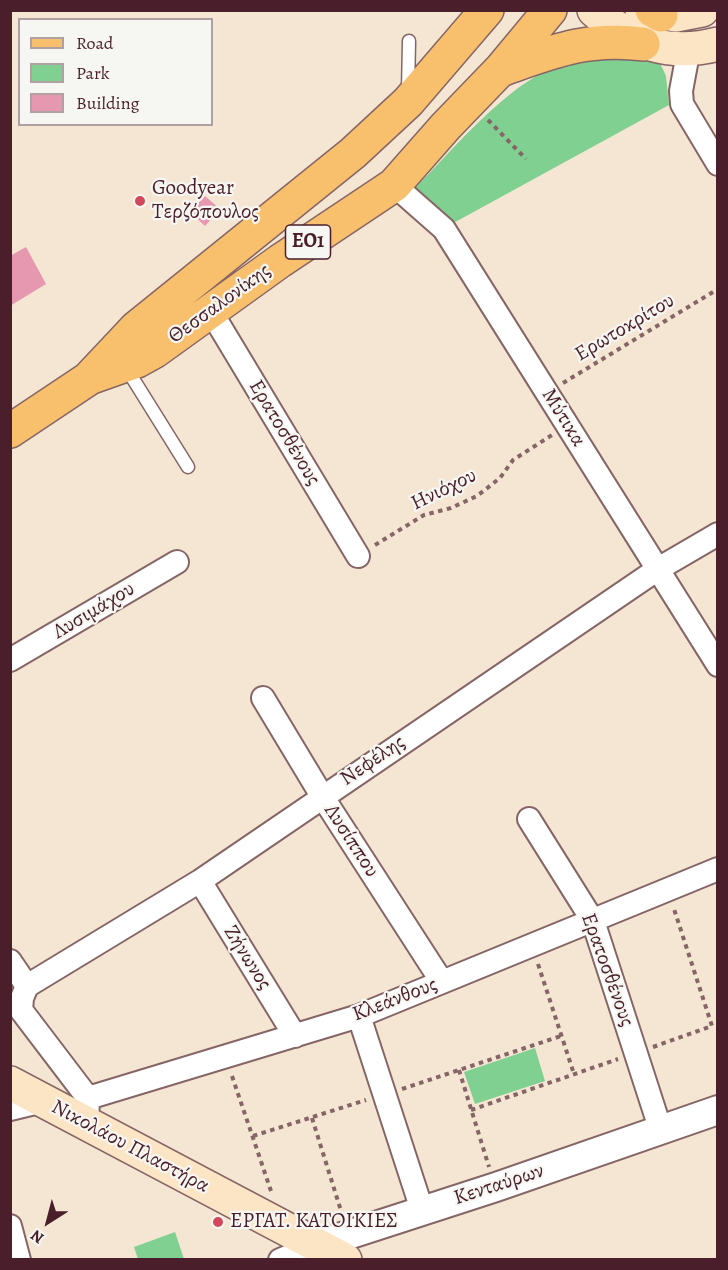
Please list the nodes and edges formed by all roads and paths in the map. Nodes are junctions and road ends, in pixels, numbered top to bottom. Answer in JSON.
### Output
{"nodes":[{"id":1,"x":487,"y":10,"type":"edge"},
{"id":2,"x":550,"y":10,"type":"edge"},
{"id":3,"x":594,"y":10,"type":"edge"},
{"id":4,"x":702,"y":10,"type":"edge"},
{"id":5,"x":651,"y":12,"type":"edge"},
{"id":6,"x":409,"y":41,"type":"dead end"},
{"id":7,"x":643,"y":44,"type":"junction"},
{"id":8,"x":703,"y":46,"type":"edge"},
{"id":9,"x":501,"y":69,"type":"junction"},
{"id":10,"x":408,"y":102,"type":"junction"},
{"id":11,"x":470,"y":102,"type":"junction"},
{"id":12,"x":526,"y":159,"type":"dead end"},
{"id":13,"x":717,"y":164,"type":"edge"},
{"id":14,"x":394,"y":186,"type":"junction"},
{"id":15,"x":717,"y":289,"type":"edge"},
{"id":16,"x":210,"y":310,"type":"junction"},
{"id":17,"x":125,"y":366,"type":"junction"},
{"id":18,"x":88,"y":378,"type":"junction"},
{"id":19,"x":548,"y":393,"type":"junction"},
{"id":20,"x":568,"y":426,"type":"junction"},
{"id":21,"x":10,"y":431,"type":"edge"},
{"id":22,"x":188,"y":467,"type":"dead end"},
{"id":23,"x":717,"y":534,"type":"edge"},
{"id":24,"x":358,"y":556,"type":"joint"},
{"id":25,"x":177,"y":562,"type":"dead end"},
{"id":26,"x":658,"y":569,"type":"junction"},
{"id":27,"x":10,"y":660,"type":"edge"},
{"id":28,"x":717,"y":664,"type":"edge"},
{"id":29,"x":263,"y":698,"type":"dead end"},
{"id":30,"x":322,"y":796,"type":"junction"},
{"id":31,"x":529,"y":819,"type":"dead end"},
{"id":32,"x":717,"y":869,"type":"edge"},
{"id":33,"x":200,"y":880,"type":"junction"},
{"id":34,"x":668,"y":891,"type":"junction"},
{"id":35,"x":593,"y":921,"type":"junction"},
{"id":36,"x":532,"y":946,"type":"junction"},
{"id":37,"x":10,"y":961,"type":"edge"},
{"id":38,"x":442,"y":982,"type":"junction"},
{"id":39,"x":27,"y":986,"type":"junction"},
{"id":40,"x":358,"y":1016,"type":"junction"},
{"id":41,"x":295,"y":1036,"type":"junction"},
{"id":42,"x":561,"y":1036,"type":"junction"},
{"id":43,"x":636,"y":1053,"type":"junction"},
{"id":44,"x":225,"y":1056,"type":"junction"},
{"id":45,"x":459,"y":1070,"type":"junction"},
{"id":46,"x":573,"y":1074,"type":"junction"},
{"id":47,"x":10,"y":1083,"type":"edge"},
{"id":48,"x":384,"y":1094,"type":"junction"},
{"id":49,"x":43,"y":1101,"type":"junction"},
{"id":50,"x":10,"y":1109,"type":"edge"},
{"id":51,"x":471,"y":1110,"type":"junction"},
{"id":52,"x":717,"y":1110,"type":"edge"},
{"id":53,"x":88,"y":1111,"type":"junction"},
{"id":54,"x":312,"y":1118,"type":"junction"},
{"id":55,"x":661,"y":1131,"type":"junction"},
{"id":56,"x":253,"y":1136,"type":"junction"},
{"id":57,"x":496,"y":1187,"type":"junction"},
{"id":58,"x":422,"y":1210,"type":"junction"},
{"id":59,"x":261,"y":1217,"type":"junction"},
{"id":60,"x":10,"y":1226,"type":"edge"},
{"id":61,"x":332,"y":1250,"type":"edge"},
{"id":62,"x":19,"y":1260,"type":"edge"},
{"id":63,"x":280,"y":1260,"type":"edge"}],
"edges":[{"from":1,"to":10,"type":"main road","number":"ΕΟ1"},
{"from":2,"to":9,"type":"main road","number":"ΕΟ1"},
{"from":3,"to":7,"type":"main road"},
{"from":4,"to":5,"type":"main road"},
{"from":6,"to":10,"type":"lane"},
{"from":7,"to":8,"type":"main road"},
{"from":7,"to":9,"type":"main road"},
{"from":8,"to":13,"type":"street"},
{"from":9,"to":11,"type":"main road","name":"Θεσσαλονίκης","number":"ΕΟ1"},
{"from":10,"to":18,"type":"main road","name":"Θεσσαλονίκης","number":"ΕΟ1"},
{"from":11,"to":12,"type":"path"},
{"from":11,"to":14,"type":"main road","name":"Θεσσαλονίκης","number":"ΕΟ1"},
{"from":14,"to":16,"type":"main road","name":"Θεσσαλονίκης","number":"ΕΟ1"},
{"from":14,"to":19,"type":"street","name":"Μύτικα"},
{"from":15,"to":19,"type":"path","name":"Ερωτοκρίτου"},
{"from":16,"to":17,"type":"main road","name":"Θεσσαλονίκης","number":"ΕΟ1"},
{"from":16,"to":24,"type":"street","name":"Ερατοσθένους"},
{"from":17,"to":18,"type":"main road","name":"Θεσσαλονίκης","number":"ΕΟ1"},
{"from":17,"to":22,"type":"lane"},
{"from":18,"to":21,"type":"main road","name":"Θεσσαλονίκης","number":"ΕΟ1"},
{"from":19,"to":20,"type":"street","name":"Μύτικα"},
{"from":20,"to":24,"type":"path","name":"Ηνιόχου"},
{"from":20,"to":26,"type":"street","name":"Μύτικα"},
{"from":23,"to":26,"type":"street","name":"Νεφέλης"},
{"from":25,"to":27,"type":"street","name":"Λυσιμάχου"},
{"from":26,"to":28,"type":"street","name":"Μύτικα"},
{"from":26,"to":30,"type":"street","name":"Νεφέλης"},
{"from":29,"to":30,"type":"street","name":"Λυσίππου"},
{"from":30,"to":33,"type":"street","name":"Νεφέλης"},
{"from":30,"to":38,"type":"street","name":"Λυσίππου"},
{"from":31,"to":35,"type":"street","name":"Ερατοσθένους"},
{"from":32,"to":34,"type":"street","name":"Κλεάνθους"},
{"from":33,"to":39,"type":"street","name":"Νεφέλης"},
{"from":33,"to":41,"type":"street","name":"Ζήνωνος"},
{"from":34,"to":35,"type":"street","name":"Κλεάνθους"},
{"from":34,"to":43,"type":"path"},
{"from":35,"to":36,"type":"street","name":"Κλεάνθους"},
{"from":35,"to":43,"type":"street","name":"Ερατοσθένους"},
{"from":36,"to":38,"type":"street","name":"Κλεάνθους"},
{"from":36,"to":42,"type":"path"},
{"from":37,"to":39,"type":"street"},
{"from":38,"to":40,"type":"street","name":"Κλεάνθους"},
{"from":39,"to":53,"type":"street"},
{"from":40,"to":41,"type":"street","name":"Κλεάνθους"},
{"from":40,"to":48,"type":"street"},
{"from":41,"to":44,"type":"street","name":"Κλεάνθους"},
{"from":42,"to":45,"type":"path"},
{"from":42,"to":46,"type":"path"},
{"from":43,"to":46,"type":"path"},
{"from":43,"to":55,"type":"street","name":"Ερατοσθένους"},
{"from":44,"to":53,"type":"street","name":"Κλεάνθους"},
{"from":44,"to":56,"type":"path"},
{"from":45,"to":48,"type":"path"},
{"from":45,"to":51,"type":"path"},
{"from":46,"to":51,"type":"path"},
{"from":47,"to":49,"type":"main road","name":"Νικολάου Πλαστήρα"},
{"from":48,"to":54,"type":"path"},
{"from":48,"to":58,"type":"street"},
{"from":49,"to":50,"type":"street"},
{"from":49,"to":53,"type":"main road","name":"Νικολάου Πλαστήρα"},
{"from":51,"to":57,"type":"path"},
{"from":52,"to":55,"type":"street","name":"Κενταύρων"},
{"from":53,"to":59,"type":"main road","name":"Νικολάου Πλαστήρα"},
{"from":54,"to":56,"type":"path"},
{"from":54,"to":61,"type":"path"},
{"from":55,"to":57,"type":"street","name":"Κενταύρων"},
{"from":56,"to":59,"type":"path"},
{"from":57,"to":58,"type":"street","name":"Κενταύρων"},
{"from":58,"to":61,"type":"street","name":"Κενταύρων"},
{"from":59,"to":61,"type":"main road","name":"Νικολάου Πλαστήρα"},
{"from":60,"to":62,"type":"street"},
{"from":61,"to":63,"type":"street","name":"Κενταύρων"}]}
